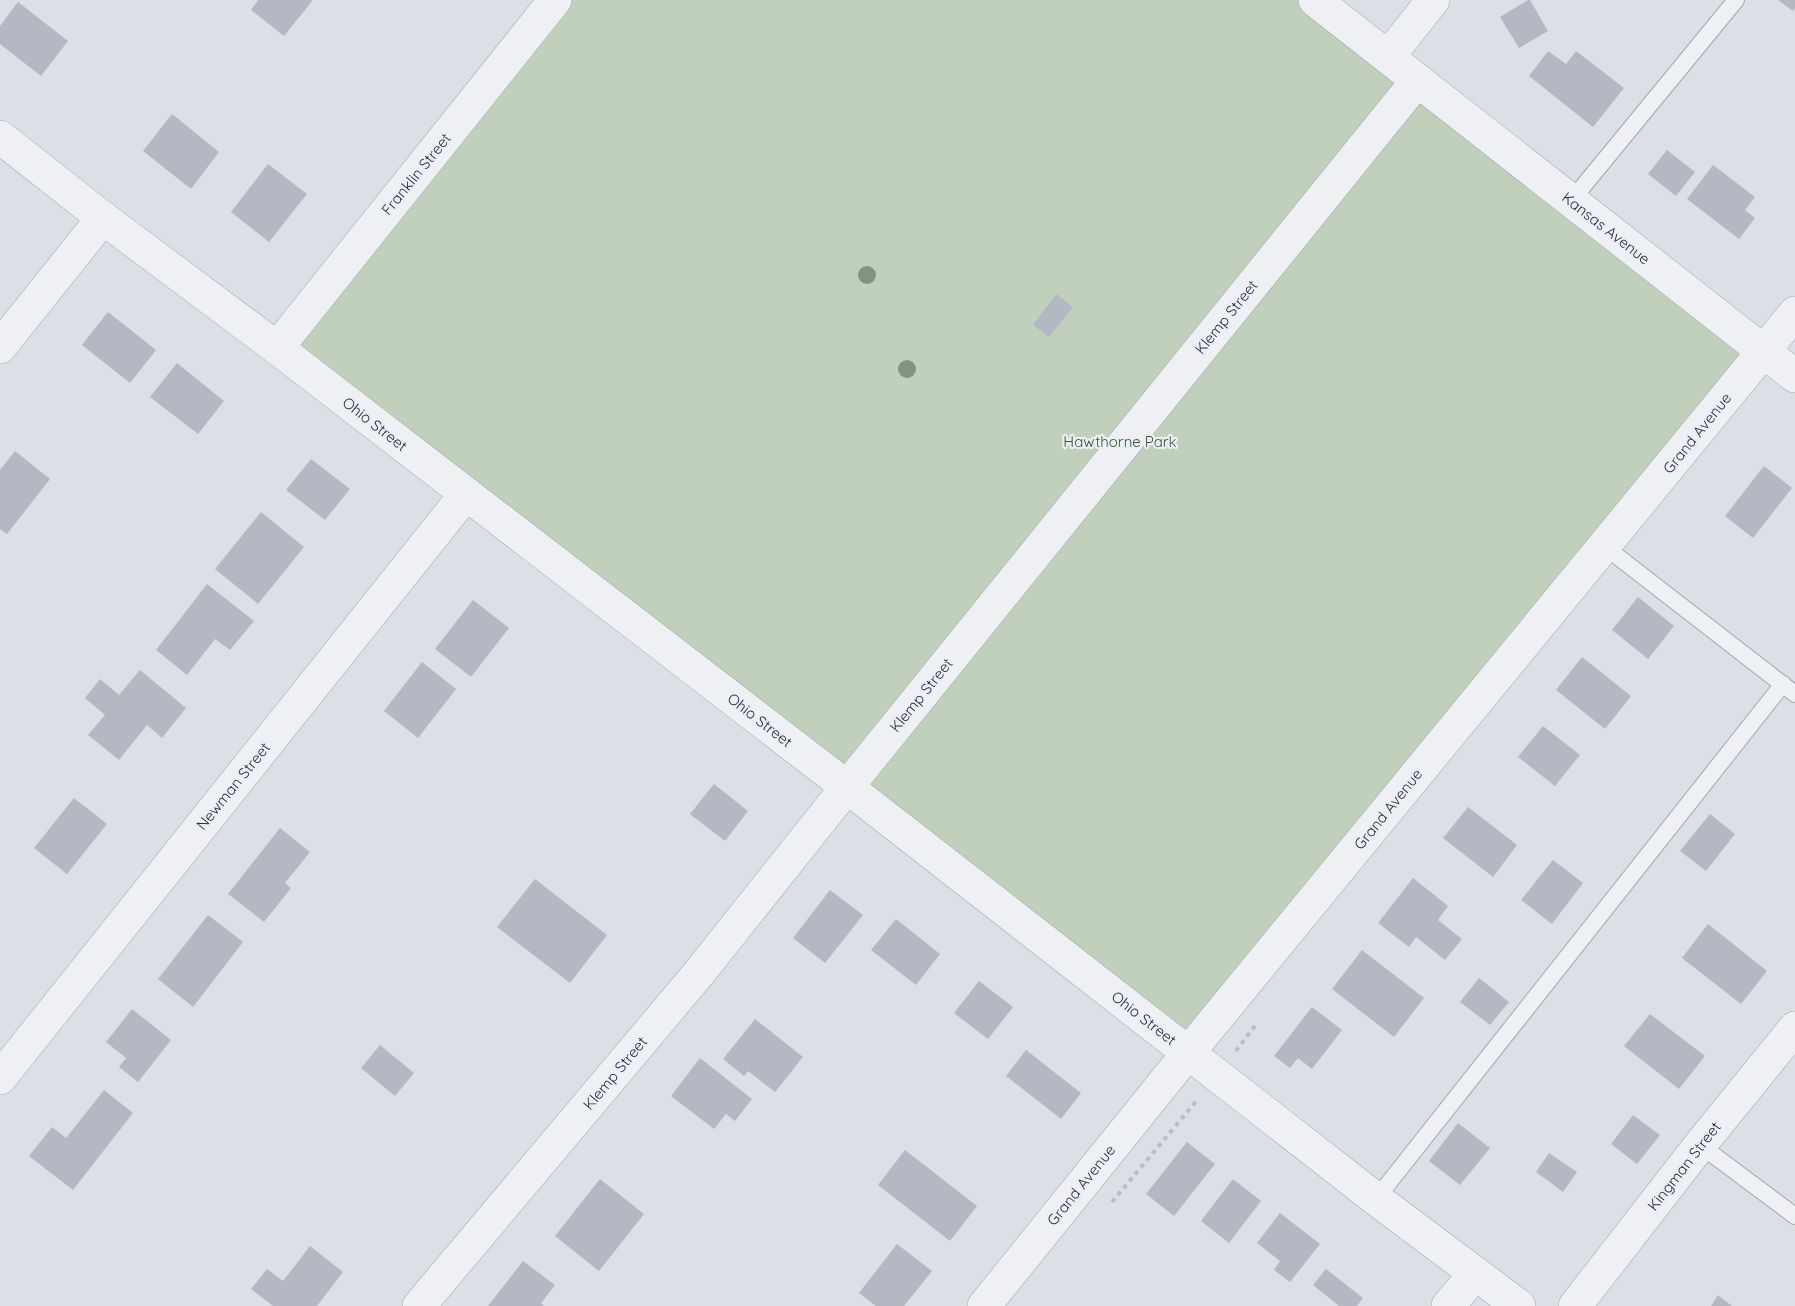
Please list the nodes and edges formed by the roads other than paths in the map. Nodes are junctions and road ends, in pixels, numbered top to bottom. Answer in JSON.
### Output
{"nodes":[{"id":1,"x":555,"y":0,"type":"edge"},
{"id":2,"x":1315,"y":0,"type":"edge"},
{"id":3,"x":1433,"y":0,"type":"edge"},
{"id":4,"x":1736,"y":0,"type":"edge"},
{"id":5,"x":1388,"y":57,"type":"junction"},
{"id":6,"x":1418,"y":81,"type":"junction"},
{"id":7,"x":0,"y":137,"type":"edge"},
{"id":8,"x":1571,"y":201,"type":"junction"},
{"id":9,"x":104,"y":218,"type":"junction"},
{"id":10,"x":1795,"y":313,"type":"edge"},
{"id":11,"x":0,"y":347,"type":"edge"},
{"id":12,"x":277,"y":348,"type":"junction"},
{"id":13,"x":1763,"y":351,"type":"junction"},
{"id":14,"x":1795,"y":376,"type":"edge"},
{"id":15,"x":466,"y":494,"type":"junction"},
{"id":16,"x":1604,"y":546,"type":"junction"},
{"id":17,"x":1789,"y":689,"type":"edge"},
{"id":18,"x":847,"y":787,"type":"junction"},
{"id":19,"x":1795,"y":1028,"type":"edge"},
{"id":20,"x":1188,"y":1053,"type":"junction"},
{"id":21,"x":0,"y":1078,"type":"edge"},
{"id":22,"x":1700,"y":1145,"type":"junction"},
{"id":23,"x":1376,"y":1199,"type":"junction"},
{"id":24,"x":1795,"y":1216,"type":"edge"},
{"id":25,"x":1475,"y":1274,"type":"junction"},
{"id":26,"x":419,"y":1306,"type":"edge"},
{"id":27,"x":984,"y":1306,"type":"edge"},
{"id":28,"x":1448,"y":1306,"type":"edge"},
{"id":29,"x":1519,"y":1306,"type":"edge"},
{"id":30,"x":1575,"y":1306,"type":"edge"}],
"edges":[{"from":1,"to":12,"type":"street","name":"Franklin Street"},
{"from":2,"to":5,"type":"street"},
{"from":3,"to":5,"type":"street"},
{"from":4,"to":8,"type":"lane"},
{"from":5,"to":6,"type":"street","name":"Kansas Avenue"},
{"from":6,"to":8,"type":"street","name":"Kansas Avenue"},
{"from":6,"to":18,"type":"street","name":"Klemp Street"},
{"from":7,"to":9,"type":"street","name":"Ohio Street"},
{"from":8,"to":13,"type":"street","name":"Kansas Avenue"},
{"from":9,"to":11,"type":"street"},
{"from":9,"to":12,"type":"street","name":"Ohio Street"},
{"from":10,"to":13,"type":"street","name":"Grand Avenue"},
{"from":12,"to":15,"type":"street","name":"Ohio Street"},
{"from":13,"to":14,"type":"street","name":"Kansas Avenue"},
{"from":13,"to":16,"type":"street","name":"Grand Avenue"},
{"from":15,"to":18,"type":"street","name":"Ohio Street"},
{"from":15,"to":21,"type":"street","name":"Newman Street"},
{"from":16,"to":17,"type":"lane"},
{"from":16,"to":20,"type":"street","name":"Grand Avenue"},
{"from":17,"to":23,"type":"lane"},
{"from":18,"to":20,"type":"street","name":"Ohio Street"},
{"from":18,"to":26,"type":"street","name":"Klemp Street"},
{"from":19,"to":22,"type":"street","name":"Kingman Street"},
{"from":20,"to":23,"type":"street","name":"Ohio Street"},
{"from":20,"to":27,"type":"street","name":"Grand Avenue"},
{"from":22,"to":24,"type":"lane"},
{"from":22,"to":30,"type":"street","name":"Kingman Street"},
{"from":23,"to":25,"type":"street","name":"Ohio Street"},
{"from":25,"to":28,"type":"street"},
{"from":25,"to":29,"type":"street","name":"Ohio Street"}]}
